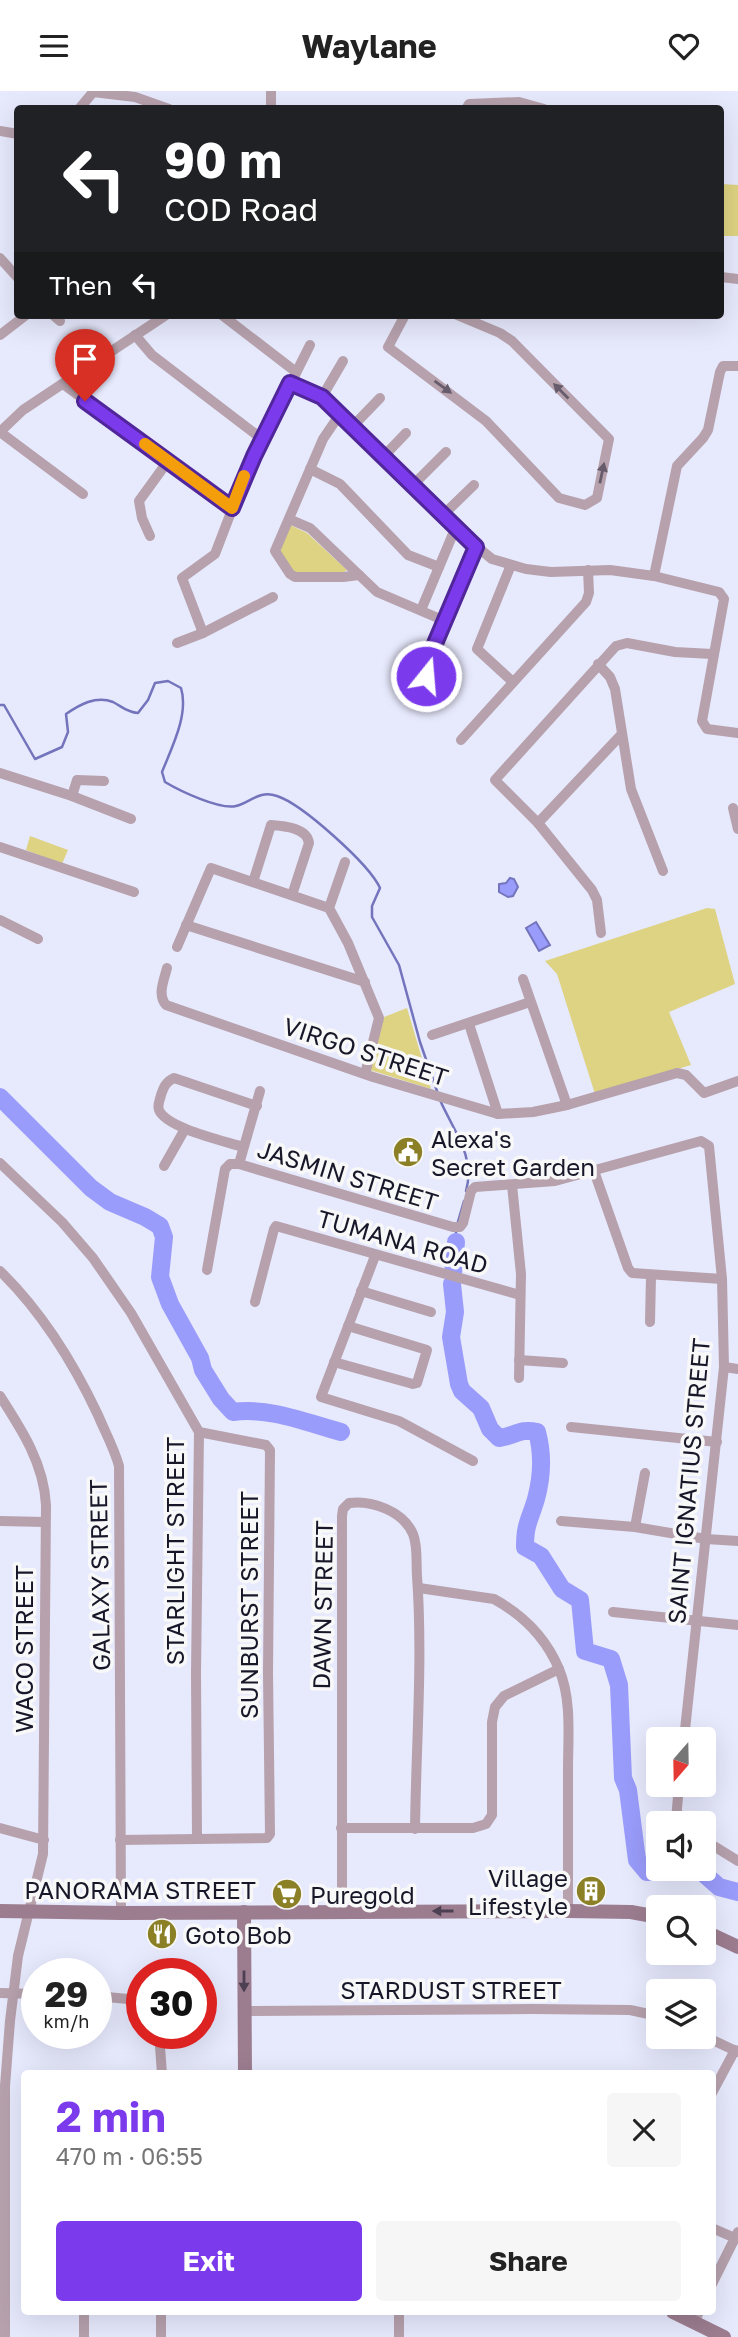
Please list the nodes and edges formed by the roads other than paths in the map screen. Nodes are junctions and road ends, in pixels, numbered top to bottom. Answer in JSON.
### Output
{"nodes":[{"id":1,"x":94,"y":91,"type":"edge"},
{"id":2,"x":523,"y":101,"type":"edge"},
{"id":3,"x":82,"y":105,"type":"edge"},
{"id":4,"x":158,"y":105,"type":"edge"},
{"id":5,"x":468,"y":105,"type":"edge"},
{"id":6,"x":0,"y":258,"type":"edge"},
{"id":7,"x":14,"y":274,"type":"edge"},
{"id":8,"x":21,"y":319,"type":"edge"},
{"id":9,"x":160,"y":319,"type":"edge"},
{"id":10,"x":227,"y":319,"type":"edge"},
{"id":11,"x":403,"y":319,"type":"edge"},
{"id":12,"x":467,"y":319,"type":"edge"},
{"id":13,"x":0,"y":335,"type":"edge"},
{"id":14,"x":135,"y":335,"type":"junction"},
{"id":15,"x":310,"y":345,"type":"dead end"},
{"id":16,"x":343,"y":361,"type":"dead end"},
{"id":17,"x":738,"y":366,"type":"edge"},
{"id":18,"x":296,"y":372,"type":"junction"},
{"id":19,"x":290,"y":383,"type":"junction"},
{"id":20,"x":63,"y":384,"type":"junction"},
{"id":21,"x":322,"y":397,"type":"junction"},
{"id":22,"x":380,"y":398,"type":"dead end"},
{"id":23,"x":340,"y":414,"type":"junction"},
{"id":24,"x":352,"y":426,"type":"junction"},
{"id":25,"x":0,"y":432,"type":"edge"},
{"id":26,"x":406,"y":433,"type":"dead end"},
{"id":27,"x":262,"y":439,"type":"junction"},
{"id":28,"x":446,"y":452,"type":"dead end"},
{"id":29,"x":383,"y":457,"type":"junction"},
{"id":30,"x":168,"y":461,"type":"junction"},
{"id":31,"x":310,"y":468,"type":"junction"},
{"id":32,"x":474,"y":485,"type":"dead end"},
{"id":33,"x":412,"y":486,"type":"junction"},
{"id":34,"x":83,"y":494,"type":"dead end"},
{"id":35,"x":232,"y":508,"type":"junction"},
{"id":36,"x":442,"y":516,"type":"junction"},
{"id":37,"x":289,"y":519,"type":"junction"},
{"id":38,"x":455,"y":529,"type":"junction"},
{"id":39,"x":150,"y":536,"type":"dead end"},
{"id":40,"x":476,"y":547,"type":"junction"},
{"id":41,"x":511,"y":565,"type":"junction"},
{"id":42,"x":439,"y":567,"type":"junction"},
{"id":43,"x":588,"y":570,"type":"junction"},
{"id":44,"x":359,"y":575,"type":"junction"},
{"id":45,"x":654,"y":576,"type":"junction"},
{"id":46,"x":273,"y":597,"type":"dead end"},
{"id":47,"x":421,"y":610,"type":"junction"},
{"id":48,"x":445,"y":621,"type":"junction"},
{"id":49,"x":203,"y":633,"type":"junction"},
{"id":50,"x":177,"y":643,"type":"dead end"},
{"id":51,"x":712,"y":654,"type":"junction"},
{"id":52,"x":598,"y":664,"type":"junction"},
{"id":53,"x":426,"y":676,"type":"dead end"},
{"id":54,"x":513,"y":683,"type":"junction"},
{"id":55,"x":738,"y":733,"type":"edge"},
{"id":56,"x":621,"y":734,"type":"junction"},
{"id":57,"x":461,"y":740,"type":"dead end"},
{"id":58,"x":0,"y":773,"type":"edge"},
{"id":59,"x":104,"y":781,"type":"dead end"},
{"id":60,"x":72,"y":796,"type":"junction"},
{"id":61,"x":733,"y":807,"type":"dead end"},
{"id":62,"x":131,"y":819,"type":"dead end"},
{"id":63,"x":538,"y":823,"type":"junction"},
{"id":64,"x":738,"y":829,"type":"edge"},
{"id":65,"x":0,"y":847,"type":"edge"},
{"id":66,"x":345,"y":862,"type":"dead end"},
{"id":67,"x":663,"y":871,"type":"dead end"},
{"id":68,"x":253,"y":882,"type":"junction"},
{"id":69,"x":134,"y":892,"type":"dead end"},
{"id":70,"x":292,"y":895,"type":"junction"},
{"id":71,"x":329,"y":908,"type":"junction"},
{"id":72,"x":0,"y":921,"type":"edge"},
{"id":73,"x":186,"y":925,"type":"junction"},
{"id":74,"x":601,"y":933,"type":"dead end"},
{"id":75,"x":38,"y":939,"type":"dead end"},
{"id":76,"x":177,"y":947,"type":"dead end"},
{"id":77,"x":167,"y":968,"type":"dead end"},
{"id":78,"x":523,"y":979,"type":"dead end"},
{"id":79,"x":365,"y":982,"type":"junction"},
{"id":80,"x":530,"y":1002,"type":"junction"},
{"id":81,"x":469,"y":1024,"type":"junction"},
{"id":82,"x":432,"y":1035,"type":"dead end"},
{"id":83,"x":365,"y":1074,"type":"junction"},
{"id":84,"x":738,"y":1081,"type":"edge"},
{"id":85,"x":260,"y":1091,"type":"dead end"},
{"id":86,"x":567,"y":1105,"type":"junction"},
{"id":87,"x":257,"y":1106,"type":"junction"},
{"id":88,"x":498,"y":1114,"type":"junction"},
{"id":89,"x":185,"y":1129,"type":"junction"},
{"id":90,"x":243,"y":1147,"type":"junction"},
{"id":91,"x":0,"y":1163,"type":"edge"},
{"id":92,"x":234,"y":1164,"type":"junction"},
{"id":93,"x":164,"y":1166,"type":"dead end"},
{"id":94,"x":594,"y":1171,"type":"junction"},
{"id":95,"x":512,"y":1185,"type":"junction"},
{"id":96,"x":375,"y":1256,"type":"junction"},
{"id":97,"x":206,"y":1270,"type":"dead end"},
{"id":98,"x":0,"y":1271,"type":"edge"},
{"id":99,"x":651,"y":1276,"type":"junction"},
{"id":100,"x":722,"y":1279,"type":"junction"},
{"id":101,"x":361,"y":1291,"type":"junction"},
{"id":102,"x":520,"y":1295,"type":"junction"},
{"id":103,"x":255,"y":1302,"type":"dead end"},
{"id":104,"x":431,"y":1311,"type":"dead end"},
{"id":105,"x":650,"y":1322,"type":"dead end"},
{"id":106,"x":348,"y":1327,"type":"junction"},
{"id":107,"x":519,"y":1360,"type":"junction"},
{"id":108,"x":334,"y":1362,"type":"junction"},
{"id":109,"x":563,"y":1363,"type":"dead end"},
{"id":110,"x":724,"y":1367,"type":"junction"},
{"id":111,"x":738,"y":1369,"type":"edge"},
{"id":112,"x":519,"y":1378,"type":"dead end"},
{"id":113,"x":0,"y":1396,"type":"edge"},
{"id":114,"x":570,"y":1427,"type":"dead end"},
{"id":115,"x":199,"y":1432,"type":"junction"},
{"id":116,"x":717,"y":1442,"type":"junction"},
{"id":117,"x":474,"y":1461,"type":"dead end"},
{"id":118,"x":645,"y":1473,"type":"dead end"},
{"id":119,"x":0,"y":1521,"type":"edge"},
{"id":120,"x":561,"y":1521,"type":"dead end"},
{"id":121,"x":45,"y":1522,"type":"junction"},
{"id":122,"x":635,"y":1527,"type":"junction"},
{"id":123,"x":706,"y":1539,"type":"junction"},
{"id":124,"x":738,"y":1541,"type":"edge"},
{"id":125,"x":419,"y":1588,"type":"junction"},
{"id":126,"x":613,"y":1612,"type":"dead end"},
{"id":127,"x":696,"y":1621,"type":"junction"},
{"id":128,"x":738,"y":1625,"type":"edge"},
{"id":129,"x":559,"y":1669,"type":"junction"},
{"id":130,"x":685,"y":1727,"type":"edge"},
{"id":131,"x":0,"y":1828,"type":"edge"},
{"id":132,"x":341,"y":1828,"type":"junction"},
{"id":133,"x":415,"y":1829,"type":"junction"},
{"id":134,"x":197,"y":1839,"type":"junction"},
{"id":135,"x":44,"y":1840,"type":"junction"},
{"id":136,"x":120,"y":1840,"type":"junction"},
{"id":137,"x":716,"y":1846,"type":"edge"},
{"id":138,"x":738,"y":1857,"type":"edge"},
{"id":139,"x":0,"y":1911,"type":"edge"},
{"id":140,"x":568,"y":1911,"type":"junction"},
{"id":141,"x":30,"y":1912,"type":"junction"},
{"id":142,"x":244,"y":1912,"type":"junction"},
{"id":143,"x":342,"y":1912,"type":"junction"},
{"id":144,"x":121,"y":1913,"type":"junction"},
{"id":145,"x":646,"y":1915,"type":"edge"},
{"id":146,"x":716,"y":1937,"type":"edge"},
{"id":147,"x":738,"y":1947,"type":"edge"},
{"id":148,"x":0,"y":1993,"type":"edge"},
{"id":149,"x":13,"y":1994,"type":"junction"},
{"id":150,"x":21,"y":1994,"type":"edge"},
{"id":151,"x":244,"y":2011,"type":"junction"},
{"id":152,"x":646,"y":2013,"type":"edge"},
{"id":153,"x":716,"y":2042,"type":"edge"},
{"id":154,"x":160,"y":2049,"type":"edge"},
{"id":155,"x":736,"y":2051,"type":"edge"},
{"id":156,"x":162,"y":2070,"type":"edge"},
{"id":157,"x":244,"y":2070,"type":"edge"},
{"id":158,"x":716,"y":2086,"type":"edge"},
{"id":159,"x":716,"y":2229,"type":"edge"},
{"id":160,"x":736,"y":2235,"type":"edge"},
{"id":161,"x":716,"y":2276,"type":"edge"},
{"id":162,"x":84,"y":2315,"type":"edge"},
{"id":163,"x":161,"y":2315,"type":"edge"},
{"id":164,"x":399,"y":2315,"type":"edge"},
{"id":165,"x":696,"y":2317,"type":"edge"},
{"id":166,"x":5,"y":2337,"type":"edge"},
{"id":167,"x":84,"y":2337,"type":"edge"},
{"id":168,"x":161,"y":2337,"type":"edge"},
{"id":169,"x":399,"y":2337,"type":"edge"},
{"id":170,"x":724,"y":2337,"type":"edge"}],
"edges":[{"from":1,"to":3,"type":"street"},
{"from":1,"to":4,"type":"street"},
{"from":2,"to":5,"type":"street"},
{"from":6,"to":7,"type":"street"},
{"from":8,"to":13,"type":"street"},
{"from":9,"to":14,"type":"street"},
{"from":10,"to":18,"type":"street"},
{"from":11,"to":12,"type":"street","one_way":true},
{"from":14,"to":20,"type":"street"},
{"from":14,"to":27,"type":"street"},
{"from":15,"to":18,"type":"street"},
{"from":16,"to":21,"type":"street"},
{"from":17,"to":45,"type":"street"},
{"from":18,"to":19,"type":"street"},
{"from":19,"to":21,"type":"street"},
{"from":19,"to":27,"type":"street"},
{"from":20,"to":25,"type":"street"},
{"from":20,"to":30,"type":"street"},
{"from":21,"to":23,"type":"street"},
{"from":22,"to":24,"type":"street"},
{"from":23,"to":24,"type":"street"},
{"from":23,"to":31,"type":"street"},
{"from":24,"to":29,"type":"street"},
{"from":25,"to":34,"type":"street"},
{"from":26,"to":29,"type":"street"},
{"from":27,"to":35,"type":"street"},
{"from":28,"to":33,"type":"street"},
{"from":29,"to":33,"type":"street"},
{"from":30,"to":35,"type":"street"},
{"from":30,"to":39,"type":"street"},
{"from":31,"to":37,"type":"street"},
{"from":31,"to":42,"type":"street"},
{"from":32,"to":36,"type":"street"},
{"from":33,"to":36,"type":"street"},
{"from":35,"to":49,"type":"street"},
{"from":36,"to":38,"type":"street"},
{"from":37,"to":44,"type":"street"},
{"from":37,"to":44,"type":"street"},
{"from":38,"to":40,"type":"street"},
{"from":38,"to":42,"type":"street"},
{"from":40,"to":41,"type":"street"},
{"from":40,"to":48,"type":"street"},
{"from":41,"to":43,"type":"street"},
{"from":41,"to":54,"type":"street"},
{"from":42,"to":47,"type":"street"},
{"from":43,"to":45,"type":"street"},
{"from":43,"to":54,"type":"street"},
{"from":44,"to":47,"type":"street"},
{"from":45,"to":51,"type":"street"},
{"from":46,"to":49,"type":"street"},
{"from":47,"to":48,"type":"street"},
{"from":48,"to":53,"type":"street"},
{"from":49,"to":50,"type":"street"},
{"from":51,"to":52,"type":"street"},
{"from":51,"to":55,"type":"street"},
{"from":52,"to":56,"type":"street"},
{"from":52,"to":63,"type":"street"},
{"from":54,"to":57,"type":"street"},
{"from":56,"to":63,"type":"street"},
{"from":56,"to":67,"type":"street"},
{"from":58,"to":60,"type":"street"},
{"from":59,"to":60,"type":"street"},
{"from":60,"to":62,"type":"street"},
{"from":61,"to":64,"type":"street"},
{"from":63,"to":74,"type":"street"},
{"from":65,"to":69,"type":"street"},
{"from":66,"to":71,"type":"street"},
{"from":68,"to":70,"type":"street"},
{"from":68,"to":70,"type":"street"},
{"from":68,"to":73,"type":"street"},
{"from":70,"to":71,"type":"street"},
{"from":71,"to":79,"type":"street"},
{"from":72,"to":75,"type":"street"},
{"from":73,"to":76,"type":"street"},
{"from":73,"to":79,"type":"street"},
{"from":77,"to":83,"type":"street","name":"VIRGO STREET"},
{"from":78,"to":80,"type":"street"},
{"from":79,"to":83,"type":"street"},
{"from":80,"to":81,"type":"street"},
{"from":80,"to":86,"type":"street"},
{"from":81,"to":82,"type":"street"},
{"from":81,"to":88,"type":"street"},
{"from":83,"to":88,"type":"street","name":"VIRGO STREET"},
{"from":84,"to":86,"type":"street","name":"VIRGO STREET"},
{"from":85,"to":87,"type":"street"},
{"from":86,"to":88,"type":"street","name":"VIRGO STREET"},
{"from":87,"to":89,"type":"street"},
{"from":87,"to":90,"type":"street"},
{"from":89,"to":90,"type":"street"},
{"from":89,"to":93,"type":"street"},
{"from":90,"to":92,"type":"street"},
{"from":91,"to":115,"type":"street","name":"STARLIGHT STREET"},
{"from":92,"to":95,"type":"street","name":"JASMIN STREET"},
{"from":92,"to":97,"type":"street"},
{"from":94,"to":95,"type":"street"},
{"from":94,"to":99,"type":"street"},
{"from":94,"to":100,"type":"street","name":"SAINT IGNATIUS STREET"},
{"from":95,"to":102,"type":"street"},
{"from":96,"to":101,"type":"street"},
{"from":96,"to":102,"type":"street","name":"TUMANA ROAD"},
{"from":96,"to":103,"type":"street","name":"TUMANA ROAD"},
{"from":98,"to":136,"type":"street","name":"GALAXY STREET"},
{"from":99,"to":100,"type":"street"},
{"from":99,"to":105,"type":"street"},
{"from":100,"to":110,"type":"street","name":"SAINT IGNATIUS STREET"},
{"from":101,"to":104,"type":"street"},
{"from":101,"to":106,"type":"street"},
{"from":102,"to":107,"type":"street"},
{"from":106,"to":108,"type":"street"},
{"from":106,"to":108,"type":"street"},
{"from":107,"to":109,"type":"street"},
{"from":107,"to":112,"type":"street"},
{"from":108,"to":117,"type":"street"},
{"from":110,"to":111,"type":"street"},
{"from":110,"to":116,"type":"street","name":"SAINT IGNATIUS STREET"},
{"from":113,"to":121,"type":"street","name":"WACO STREET"},
{"from":114,"to":116,"type":"street"},
{"from":115,"to":134,"type":"street","name":"STARLIGHT STREET"},
{"from":115,"to":134,"type":"street","name":"SUNBURST STREET"},
{"from":116,"to":123,"type":"street","name":"SAINT IGNATIUS STREET"},
{"from":118,"to":122,"type":"street"},
{"from":119,"to":121,"type":"street"},
{"from":120,"to":122,"type":"street"},
{"from":121,"to":135,"type":"street","name":"WACO STREET"},
{"from":122,"to":123,"type":"street"},
{"from":123,"to":124,"type":"street"},
{"from":123,"to":127,"type":"street","name":"SAINT IGNATIUS STREET"},
{"from":125,"to":129,"type":"street"},
{"from":125,"to":132,"type":"street","name":"DAWN STREET"},
{"from":125,"to":133,"type":"street","name":"DAWN STREET"},
{"from":126,"to":127,"type":"street"},
{"from":127,"to":128,"type":"street"},
{"from":127,"to":130,"type":"street","name":"SAINT IGNATIUS STREET"},
{"from":129,"to":133,"type":"street"},
{"from":129,"to":140,"type":"street"},
{"from":131,"to":135,"type":"street"},
{"from":132,"to":133,"type":"street"},
{"from":132,"to":143,"type":"street","name":"DAWN STREET"},
{"from":134,"to":136,"type":"street"},
{"from":135,"to":141,"type":"street","name":"WACO STREET"},
{"from":136,"to":144,"type":"street","name":"GALAXY STREET"},
{"from":137,"to":138,"type":"street"},
{"from":139,"to":141,"type":"street","name":"PANORAMA STREET"},
{"from":140,"to":143,"type":"street","name":"PANORAMA STREET","one_way":true},
{"from":140,"to":145,"type":"street","name":"PANORAMA STREET"},
{"from":141,"to":144,"type":"street","name":"PANORAMA STREET"},
{"from":141,"to":149,"type":"street","name":"WACO STREET"},
{"from":142,"to":143,"type":"street","name":"PANORAMA STREET"},
{"from":142,"to":144,"type":"street","name":"PANORAMA STREET"},
{"from":142,"to":151,"type":"street","one_way":true},
{"from":146,"to":147,"type":"street"},
{"from":148,"to":149,"type":"street"},
{"from":149,"to":150,"type":"street"},
{"from":149,"to":166,"type":"street","name":"WACO STREET"},
{"from":151,"to":152,"type":"street","name":"STARDUST STREET"},
{"from":151,"to":157,"type":"street"},
{"from":153,"to":155,"type":"street"},
{"from":154,"to":156,"type":"street"},
{"from":155,"to":158,"type":"street"},
{"from":159,"to":160,"type":"street"},
{"from":160,"to":161,"type":"street"},
{"from":162,"to":167,"type":"street"},
{"from":163,"to":168,"type":"street"},
{"from":164,"to":169,"type":"street"},
{"from":165,"to":170,"type":"street"}]}
